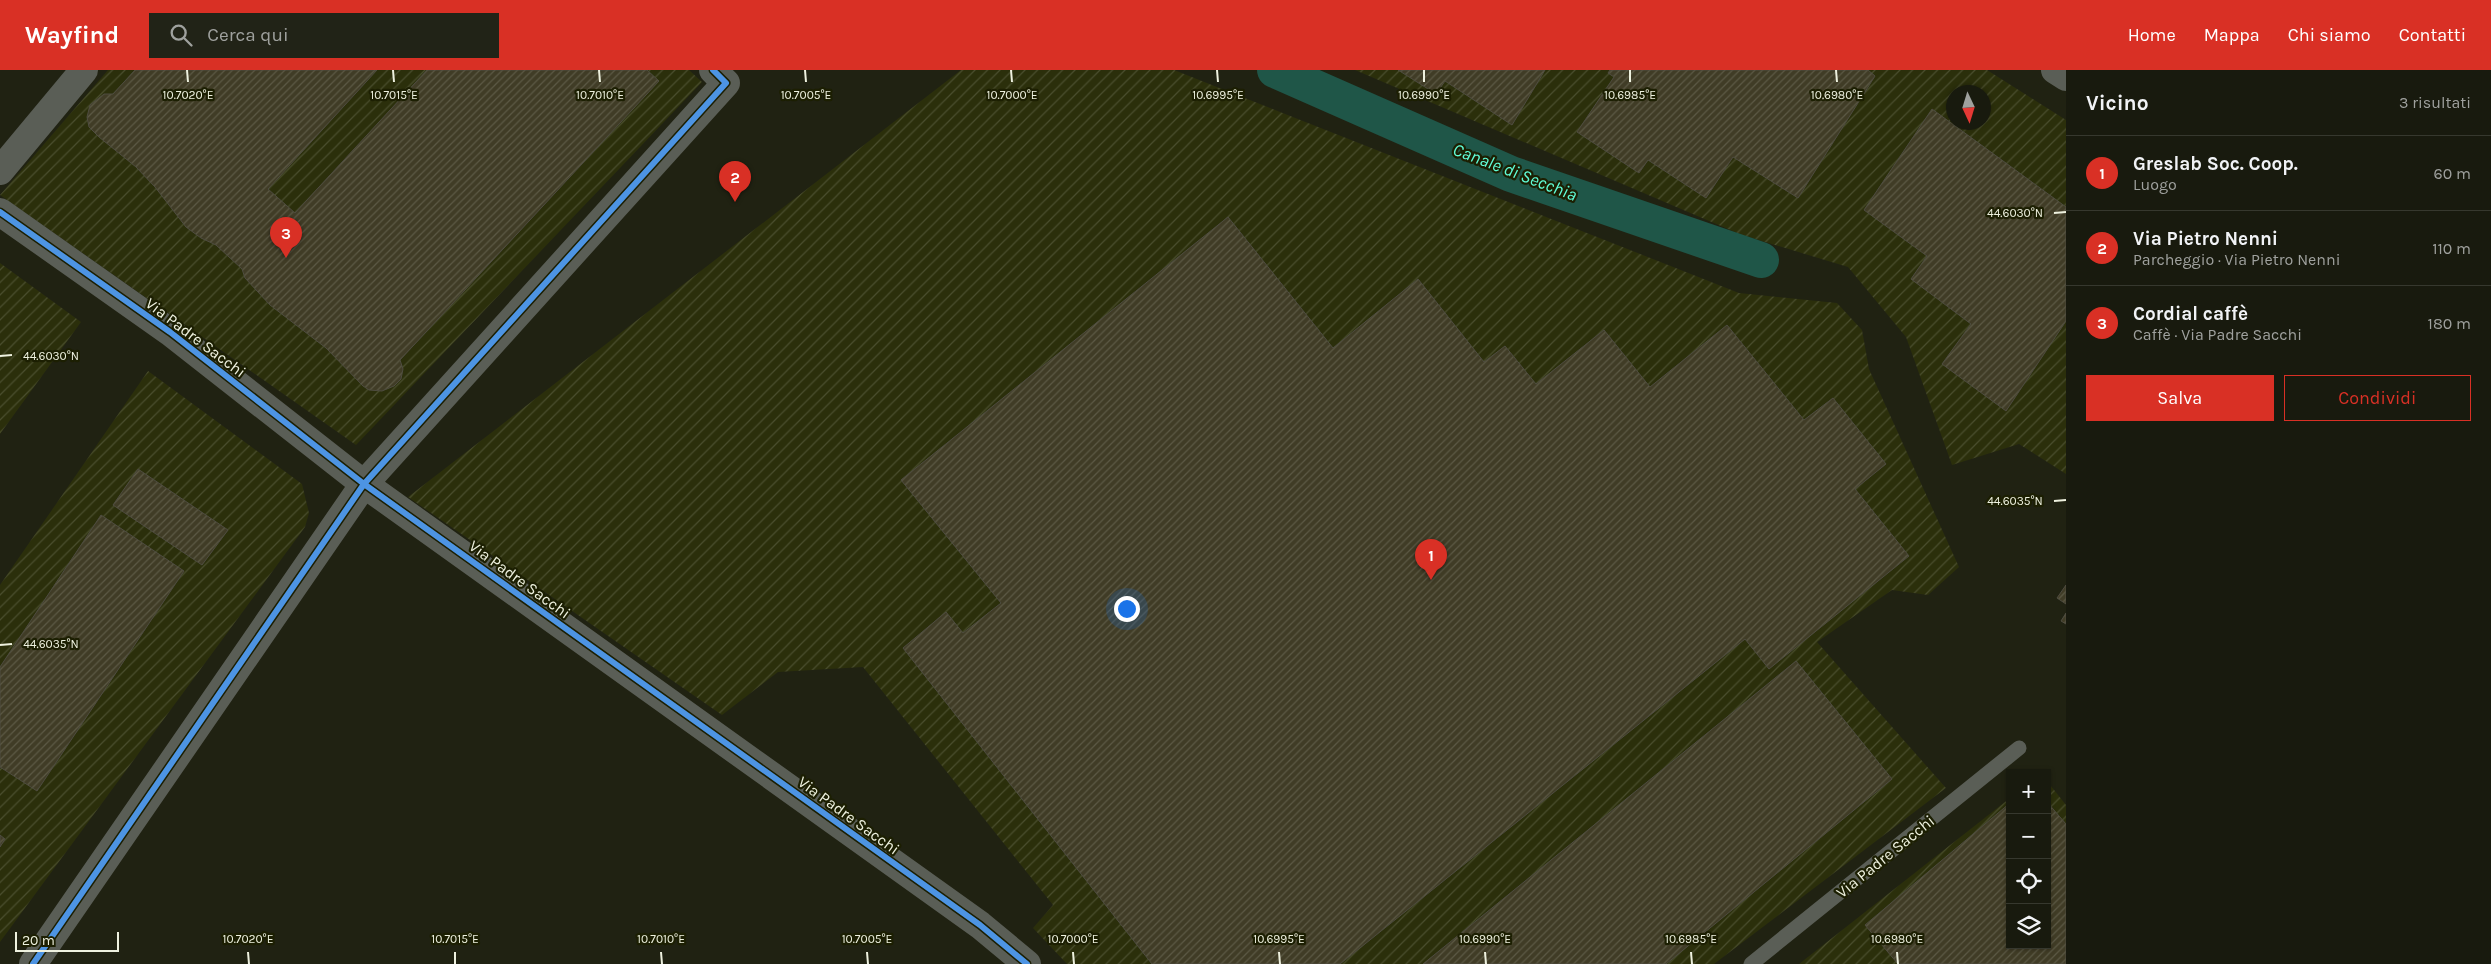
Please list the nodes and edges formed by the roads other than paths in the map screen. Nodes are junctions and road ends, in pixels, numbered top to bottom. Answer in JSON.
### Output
{"nodes":[{"id":1,"x":84,"y":70,"type":"edge"},
{"id":2,"x":713,"y":70,"type":"edge"},
{"id":3,"x":2055,"y":70,"type":"edge"},
{"id":4,"x":2066,"y":77,"type":"edge"},
{"id":5,"x":0,"y":171,"type":"edge"},
{"id":6,"x":0,"y":212,"type":"edge"},
{"id":7,"x":364,"y":484,"type":"junction"},
{"id":8,"x":2019,"y":748,"type":"dead end"},
{"id":9,"x":34,"y":964,"type":"edge"},
{"id":10,"x":1027,"y":964,"type":"edge"},
{"id":11,"x":1751,"y":964,"type":"edge"}],
"edges":[{"from":1,"to":5,"type":"street"},
{"from":2,"to":7,"type":"street"},
{"from":3,"to":4,"type":"street"},
{"from":6,"to":7,"type":"street","name":"Via Padre Sacchi"},
{"from":7,"to":9,"type":"street"},
{"from":7,"to":10,"type":"street","name":"Via Padre Sacchi"},
{"from":8,"to":11,"type":"lane","name":"Via Padre Sacchi"}]}
